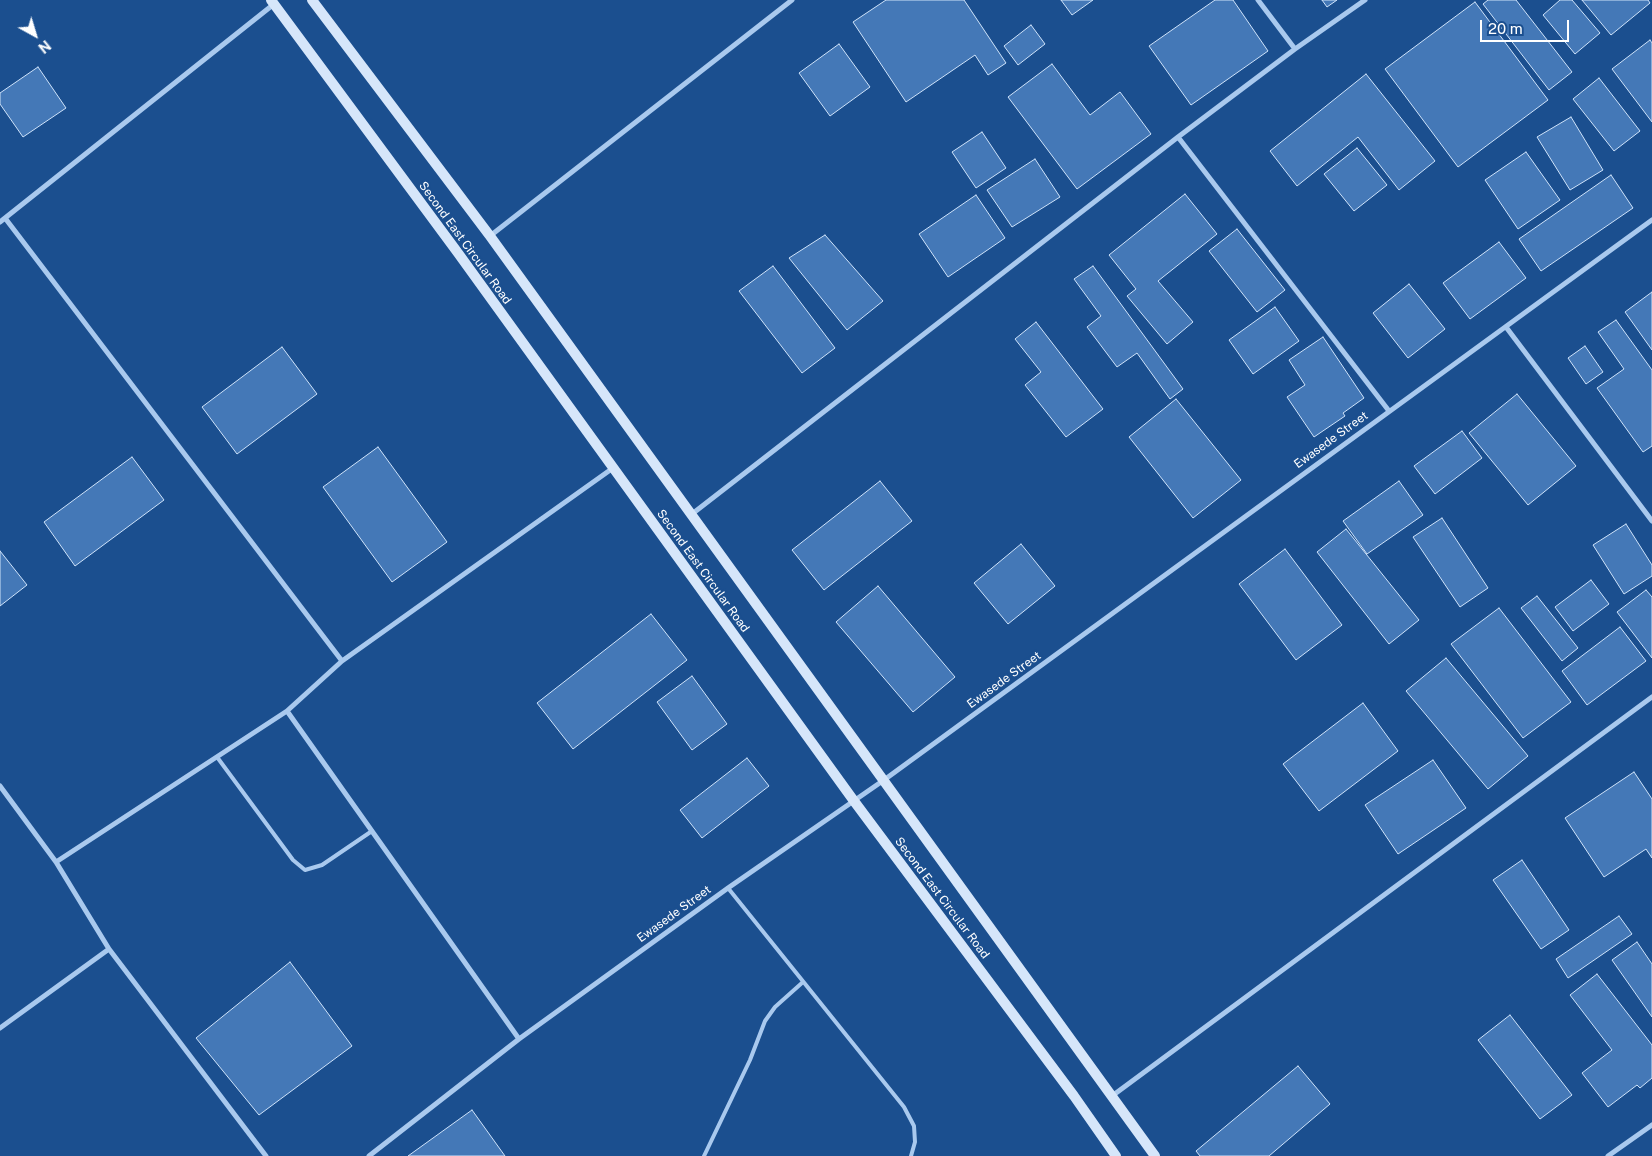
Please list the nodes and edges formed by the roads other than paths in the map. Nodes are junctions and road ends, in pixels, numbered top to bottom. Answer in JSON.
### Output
{"nodes":[{"id":1,"x":312,"y":0,"type":"edge"},
{"id":2,"x":792,"y":0,"type":"edge"},
{"id":3,"x":1258,"y":0,"type":"edge"},
{"id":4,"x":1365,"y":0,"type":"edge"},
{"id":5,"x":273,"y":2,"type":"edge"},
{"id":6,"x":1296,"y":49,"type":"junction"},
{"id":7,"x":1178,"y":137,"type":"junction"},
{"id":8,"x":5,"y":218,"type":"junction"},
{"id":9,"x":1652,"y":220,"type":"edge"},
{"id":10,"x":0,"y":222,"type":"edge"},
{"id":11,"x":490,"y":236,"type":"junction"},
{"id":12,"x":1506,"y":327,"type":"junction"},
{"id":13,"x":1389,"y":411,"type":"junction"},
{"id":14,"x":614,"y":468,"type":"junction"},
{"id":15,"x":692,"y":514,"type":"junction"},
{"id":16,"x":1652,"y":521,"type":"edge"},
{"id":17,"x":342,"y":662,"type":"junction"},
{"id":18,"x":1652,"y":697,"type":"edge"},
{"id":19,"x":287,"y":711,"type":"junction"},
{"id":20,"x":216,"y":757,"type":"junction"},
{"id":21,"x":884,"y":780,"type":"junction"},
{"id":22,"x":0,"y":786,"type":"edge"},
{"id":23,"x":854,"y":801,"type":"junction"},
{"id":24,"x":372,"y":831,"type":"junction"},
{"id":25,"x":56,"y":862,"type":"junction"},
{"id":26,"x":728,"y":888,"type":"junction"},
{"id":27,"x":110,"y":949,"type":"junction"},
{"id":28,"x":804,"y":982,"type":"junction"},
{"id":29,"x":0,"y":1028,"type":"edge"},
{"id":30,"x":520,"y":1039,"type":"junction"},
{"id":31,"x":1112,"y":1096,"type":"junction"},
{"id":32,"x":1652,"y":1125,"type":"edge"},
{"id":33,"x":266,"y":1156,"type":"edge"},
{"id":34,"x":369,"y":1156,"type":"edge"},
{"id":35,"x":704,"y":1156,"type":"edge"},
{"id":36,"x":911,"y":1156,"type":"edge"},
{"id":37,"x":1116,"y":1156,"type":"edge"},
{"id":38,"x":1156,"y":1156,"type":"edge"},
{"id":39,"x":1608,"y":1156,"type":"edge"}],
"edges":[{"from":1,"to":11,"type":"main road","name":"Second East Circular Road"},
{"from":2,"to":11,"type":"street"},
{"from":3,"to":6,"type":"street"},
{"from":4,"to":6,"type":"street"},
{"from":5,"to":8,"type":"street"},
{"from":5,"to":14,"type":"main road","name":"Second East Circular Road"},
{"from":6,"to":7,"type":"street"},
{"from":7,"to":13,"type":"street"},
{"from":7,"to":15,"type":"street"},
{"from":8,"to":10,"type":"street"},
{"from":8,"to":17,"type":"street"},
{"from":9,"to":12,"type":"street","name":"Ewasede Street"},
{"from":11,"to":15,"type":"main road","name":"Second East Circular Road"},
{"from":12,"to":13,"type":"street","name":"Ewasede Street"},
{"from":12,"to":16,"type":"street"},
{"from":13,"to":21,"type":"street","name":"Ewasede Street"},
{"from":14,"to":17,"type":"street"},
{"from":14,"to":23,"type":"main road","name":"Second East Circular Road"},
{"from":15,"to":21,"type":"main road","name":"Second East Circular Road"},
{"from":17,"to":19,"type":"street"},
{"from":18,"to":31,"type":"street"},
{"from":19,"to":20,"type":"street"},
{"from":19,"to":24,"type":"street"},
{"from":20,"to":24,"type":"lane"},
{"from":20,"to":25,"type":"street"},
{"from":21,"to":23,"type":"street","name":"Ewasede Street"},
{"from":21,"to":31,"type":"main road","name":"Second East Circular Road"},
{"from":22,"to":25,"type":"street"},
{"from":23,"to":26,"type":"street","name":"Ewasede Street"},
{"from":23,"to":37,"type":"main road","name":"Second East Circular Road"},
{"from":24,"to":30,"type":"street"},
{"from":25,"to":27,"type":"street"},
{"from":26,"to":28,"type":"lane"},
{"from":26,"to":30,"type":"street","name":"Ewasede Street"},
{"from":27,"to":29,"type":"street"},
{"from":27,"to":33,"type":"street"},
{"from":28,"to":35,"type":"lane"},
{"from":28,"to":36,"type":"lane"},
{"from":30,"to":34,"type":"street","name":"Ewasede Street"},
{"from":31,"to":38,"type":"main road","name":"Second East Circular Road"},
{"from":32,"to":39,"type":"street"}]}
